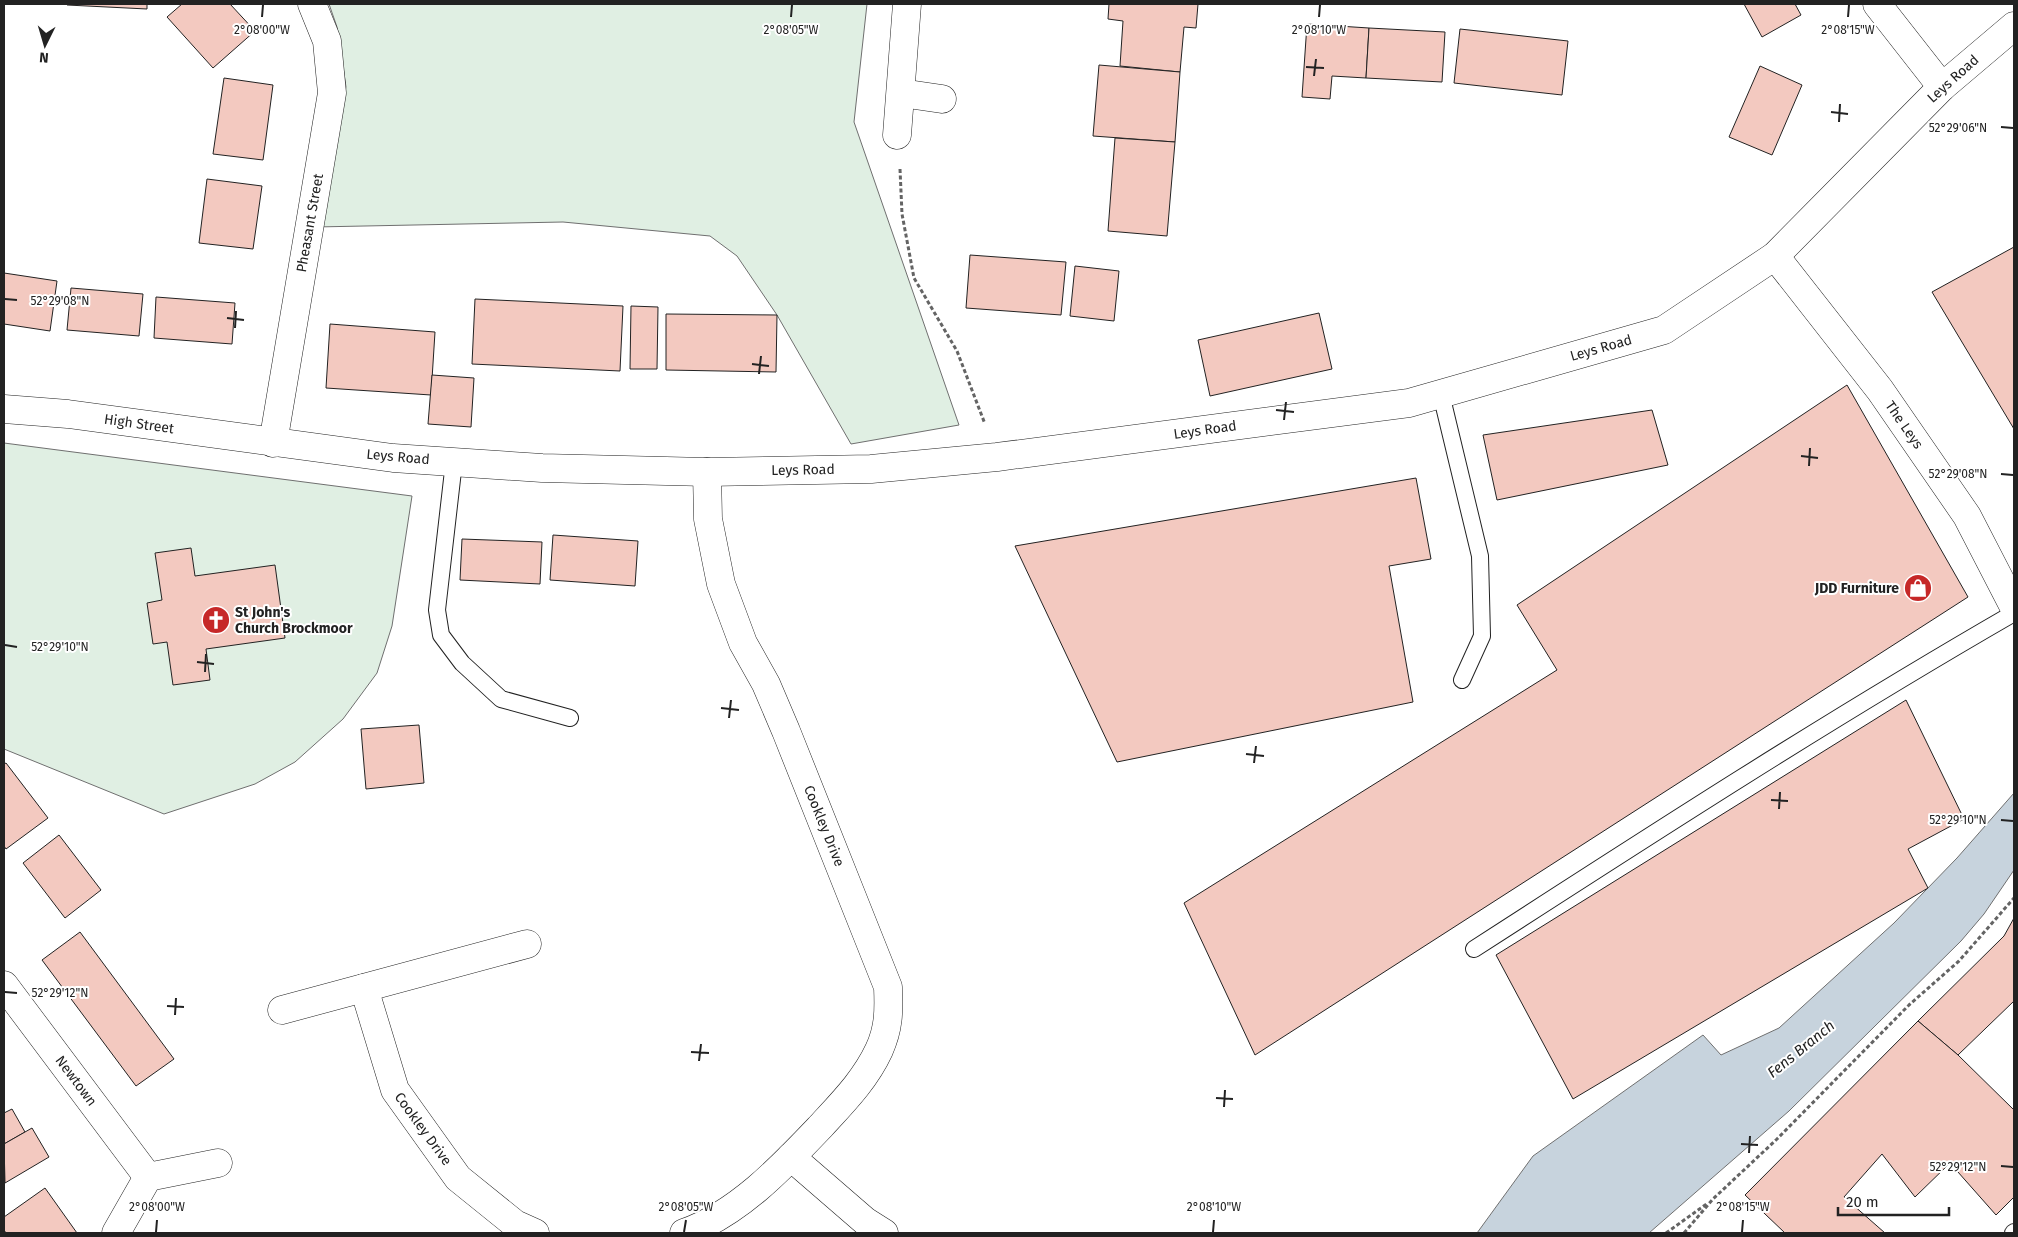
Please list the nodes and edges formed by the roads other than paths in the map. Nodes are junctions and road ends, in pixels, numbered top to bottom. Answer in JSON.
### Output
{"nodes":[{"id":1,"x":312,"y":4,"type":"edge"},
{"id":2,"x":907,"y":4,"type":"edge"},
{"id":3,"x":1877,"y":4,"type":"edge"},
{"id":4,"x":2014,"y":26,"type":"edge"},
{"id":5,"x":1942,"y":86,"type":"junction"},
{"id":6,"x":901,"y":93,"type":"junction"},
{"id":7,"x":942,"y":99,"type":"dead end"},
{"id":8,"x":898,"y":136,"type":"road end"},
{"id":9,"x":1775,"y":256,"type":"junction"},
{"id":10,"x":1440,"y":394,"type":"junction"},
{"id":11,"x":4,"y":409,"type":"edge"},
{"id":12,"x":273,"y":443,"type":"junction"},
{"id":13,"x":454,"y":462,"type":"junction"},
{"id":14,"x":707,"y":472,"type":"junction"},
{"id":15,"x":2014,"y":607,"type":"edge"},
{"id":16,"x":2014,"y":613,"type":"edge"},
{"id":17,"x":1462,"y":680,"type":"dead end"},
{"id":18,"x":570,"y":718,"type":"dead end"},
{"id":19,"x":527,"y":944,"type":"dead end"},
{"id":20,"x":1474,"y":949,"type":"dead end"},
{"id":21,"x":4,"y":985,"type":"edge"},
{"id":22,"x":364,"y":988,"type":"junction"},
{"id":23,"x":282,"y":1010,"type":"dead end"},
{"id":24,"x":791,"y":1157,"type":"junction"},
{"id":25,"x":218,"y":1163,"type":"dead end"},
{"id":26,"x":148,"y":1177,"type":"junction"},
{"id":27,"x":116,"y":1233,"type":"edge"},
{"id":28,"x":536,"y":1233,"type":"edge"},
{"id":29,"x":684,"y":1233,"type":"edge"},
{"id":30,"x":884,"y":1233,"type":"edge"}],
"edges":[{"from":1,"to":12,"type":"street","name":"Pheasant Street"},
{"from":2,"to":6,"type":"street"},
{"from":3,"to":5,"type":"street"},
{"from":4,"to":5,"type":"street","name":"Leys Road"},
{"from":5,"to":9,"type":"street","name":"Leys Road"},
{"from":6,"to":7,"type":"street"},
{"from":6,"to":8,"type":"street"},
{"from":9,"to":10,"type":"street","name":"Leys Road"},
{"from":9,"to":15,"type":"street","name":"The Leys"},
{"from":10,"to":14,"type":"street","name":"Leys Road"},
{"from":10,"to":17,"type":"lane"},
{"from":11,"to":12,"type":"street","name":"High Street"},
{"from":12,"to":13,"type":"street","name":"Leys Road"},
{"from":13,"to":14,"type":"street","name":"Leys Road"},
{"from":13,"to":18,"type":"lane"},
{"from":14,"to":24,"type":"street","name":"Cookley Drive"},
{"from":16,"to":20,"type":"lane"},
{"from":19,"to":22,"type":"street"},
{"from":21,"to":26,"type":"street","name":"Newtown"},
{"from":22,"to":23,"type":"street"},
{"from":22,"to":28,"type":"street","name":"Cookley Drive"},
{"from":24,"to":29,"type":"street","name":"Cookley Drive"},
{"from":24,"to":30,"type":"street"},
{"from":25,"to":26,"type":"street"},
{"from":26,"to":27,"type":"street"}]}
